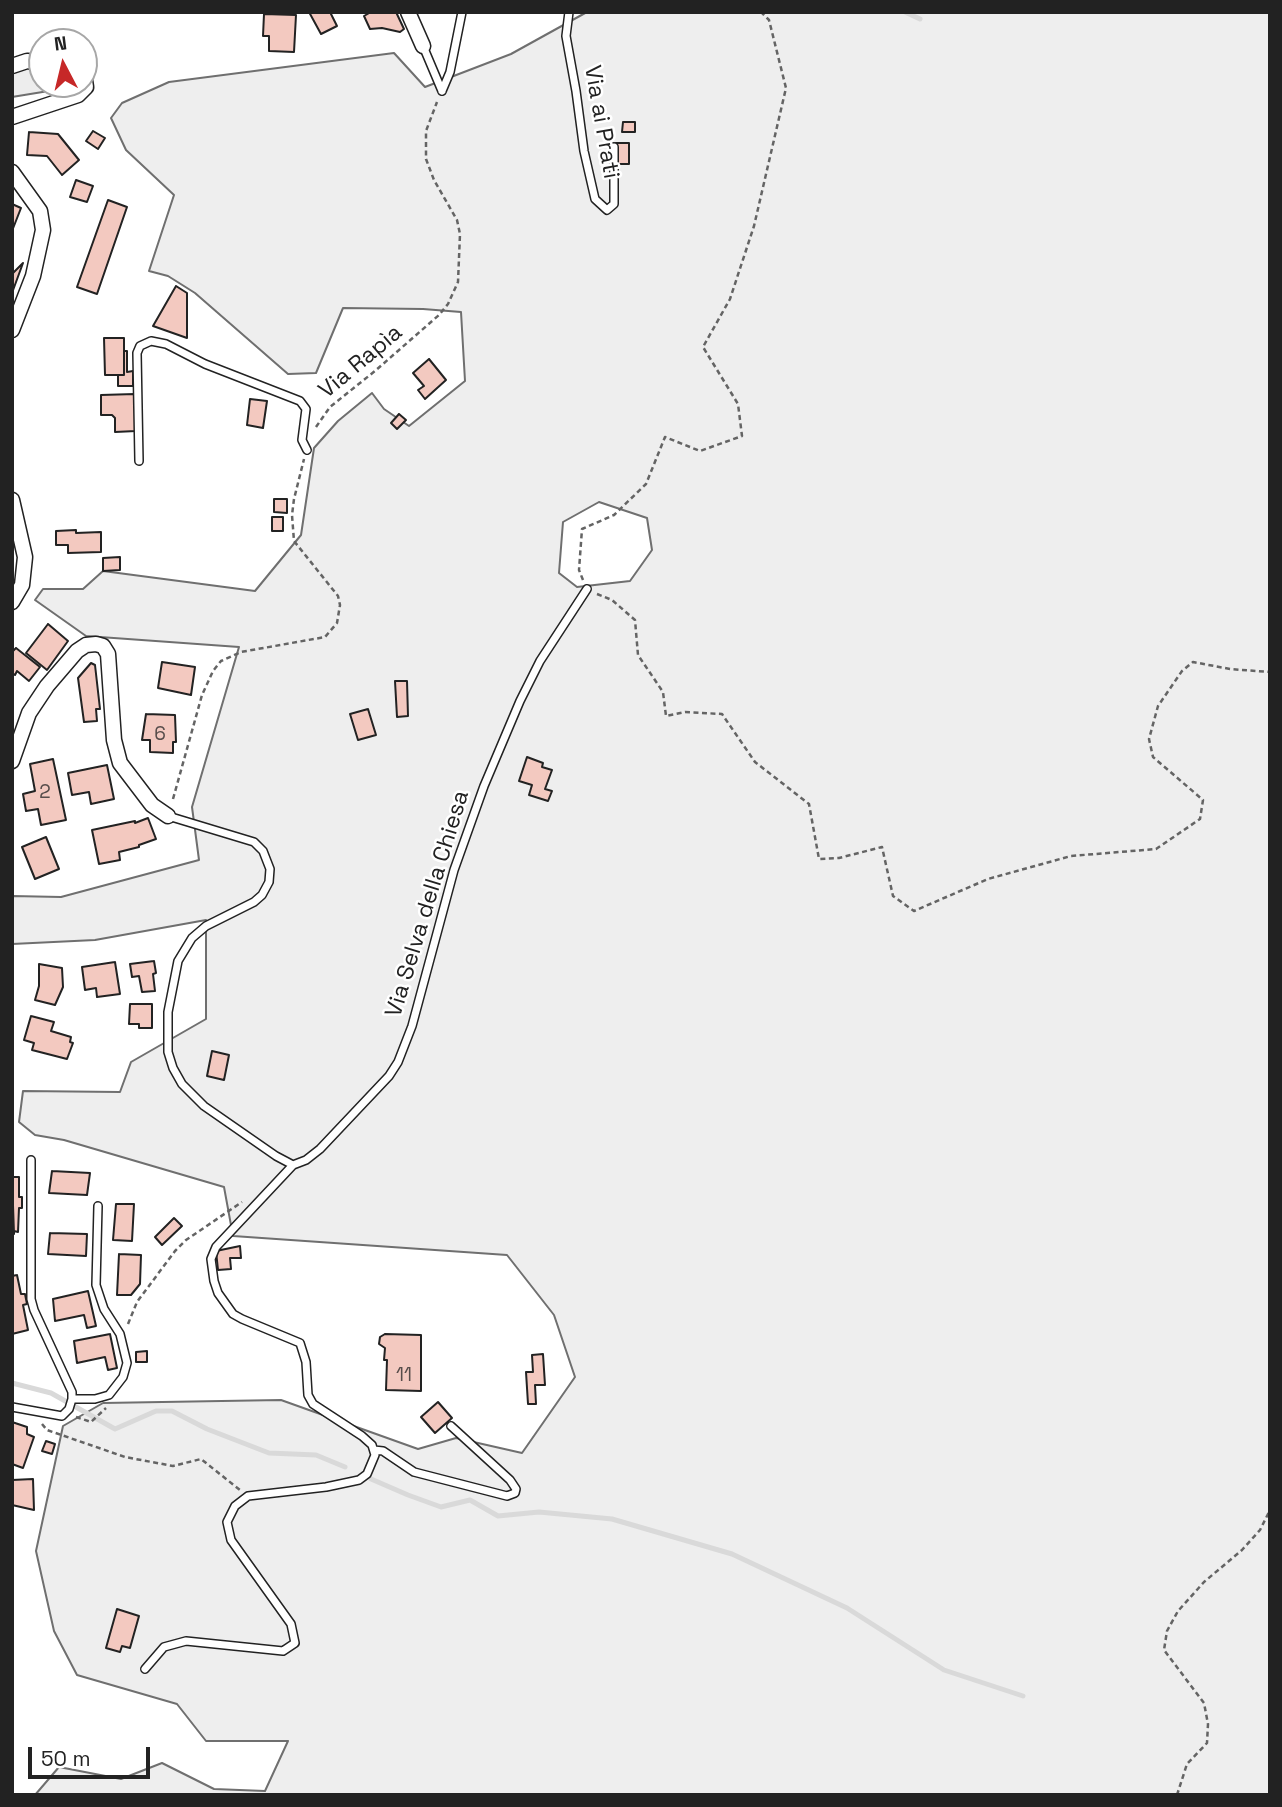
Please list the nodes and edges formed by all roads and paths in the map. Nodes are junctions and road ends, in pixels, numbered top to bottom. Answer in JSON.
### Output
{"nodes":[{"id":1,"x":408,"y":12,"type":"edge"},
{"id":2,"x":462,"y":12,"type":"edge"},
{"id":3,"x":569,"y":12,"type":"edge"},
{"id":4,"x":761,"y":12,"type":"edge"},
{"id":5,"x":423,"y":46,"type":"joint"},
{"id":6,"x":442,"y":91,"type":"junction"},
{"id":7,"x":69,"y":98,"type":"edge"},
{"id":8,"x":12,"y":117,"type":"edge"},
{"id":9,"x":614,"y":147,"type":"dead end"},
{"id":10,"x":12,"y":172,"type":"edge"},
{"id":11,"x":12,"y":330,"type":"edge"},
{"id":12,"x":307,"y":450,"type":"junction"},
{"id":13,"x":139,"y":461,"type":"dead end"},
{"id":14,"x":12,"y":500,"type":"edge"},
{"id":15,"x":12,"y":553,"type":"edge"},
{"id":16,"x":25,"y":566,"type":"junction"},
{"id":17,"x":587,"y":589,"type":"junction"},
{"id":18,"x":12,"y":602,"type":"edge"},
{"id":19,"x":1270,"y":672,"type":"edge"},
{"id":20,"x":12,"y":761,"type":"edge"},
{"id":21,"x":168,"y":816,"type":"junction"},
{"id":22,"x":32,"y":1160,"type":"dead end"},
{"id":23,"x":293,"y":1165,"type":"junction"},
{"id":24,"x":271,"y":1189,"type":"junction"},
{"id":25,"x":98,"y":1206,"type":"dead end"},
{"id":26,"x":128,"y":1328,"type":"dead end"},
{"id":27,"x":72,"y":1399,"type":"junction"},
{"id":28,"x":111,"y":1404,"type":"dead end"},
{"id":29,"x":12,"y":1408,"type":"edge"},
{"id":30,"x":29,"y":1410,"type":"junction"},
{"id":31,"x":91,"y":1422,"type":"dead end"},
{"id":32,"x":450,"y":1426,"type":"dead end"},
{"id":33,"x":374,"y":1450,"type":"junction"},
{"id":34,"x":248,"y":1496,"type":"junction"},
{"id":35,"x":1270,"y":1510,"type":"edge"},
{"id":36,"x":145,"y":1669,"type":"dead end"},
{"id":37,"x":1177,"y":1795,"type":"edge"}],
"edges":[{"from":1,"to":5,"type":"street"},
{"from":2,"to":6,"type":"lane"},
{"from":3,"to":9,"type":"lane","name":"Via ai Prati"},
{"from":4,"to":17,"type":"path"},
{"from":5,"to":6,"type":"lane"},
{"from":6,"to":12,"type":"path","name":"Via Rapìa"},
{"from":7,"to":8,"type":"street"},
{"from":10,"to":11,"type":"street"},
{"from":12,"to":13,"type":"lane"},
{"from":12,"to":21,"type":"path","name":"Via Rapìa"},
{"from":14,"to":16,"type":"street"},
{"from":15,"to":16,"type":"street"},
{"from":16,"to":18,"type":"street"},
{"from":17,"to":19,"type":"path"},
{"from":17,"to":23,"type":"lane","name":"Via Selva della Chiesa"},
{"from":20,"to":21,"type":"street"},
{"from":21,"to":23,"type":"lane"},
{"from":22,"to":27,"type":"lane"},
{"from":23,"to":24,"type":"lane","name":"Via Selva della Chiesa"},
{"from":24,"to":26,"type":"path"},
{"from":24,"to":33,"type":"lane","name":"Via Selva della Chiesa"},
{"from":25,"to":27,"type":"lane"},
{"from":27,"to":30,"type":"lane"},
{"from":28,"to":31,"type":"path"},
{"from":29,"to":30,"type":"lane"},
{"from":30,"to":34,"type":"path"},
{"from":32,"to":33,"type":"lane"},
{"from":33,"to":34,"type":"lane"},
{"from":34,"to":36,"type":"lane"},
{"from":35,"to":37,"type":"path"}]}
